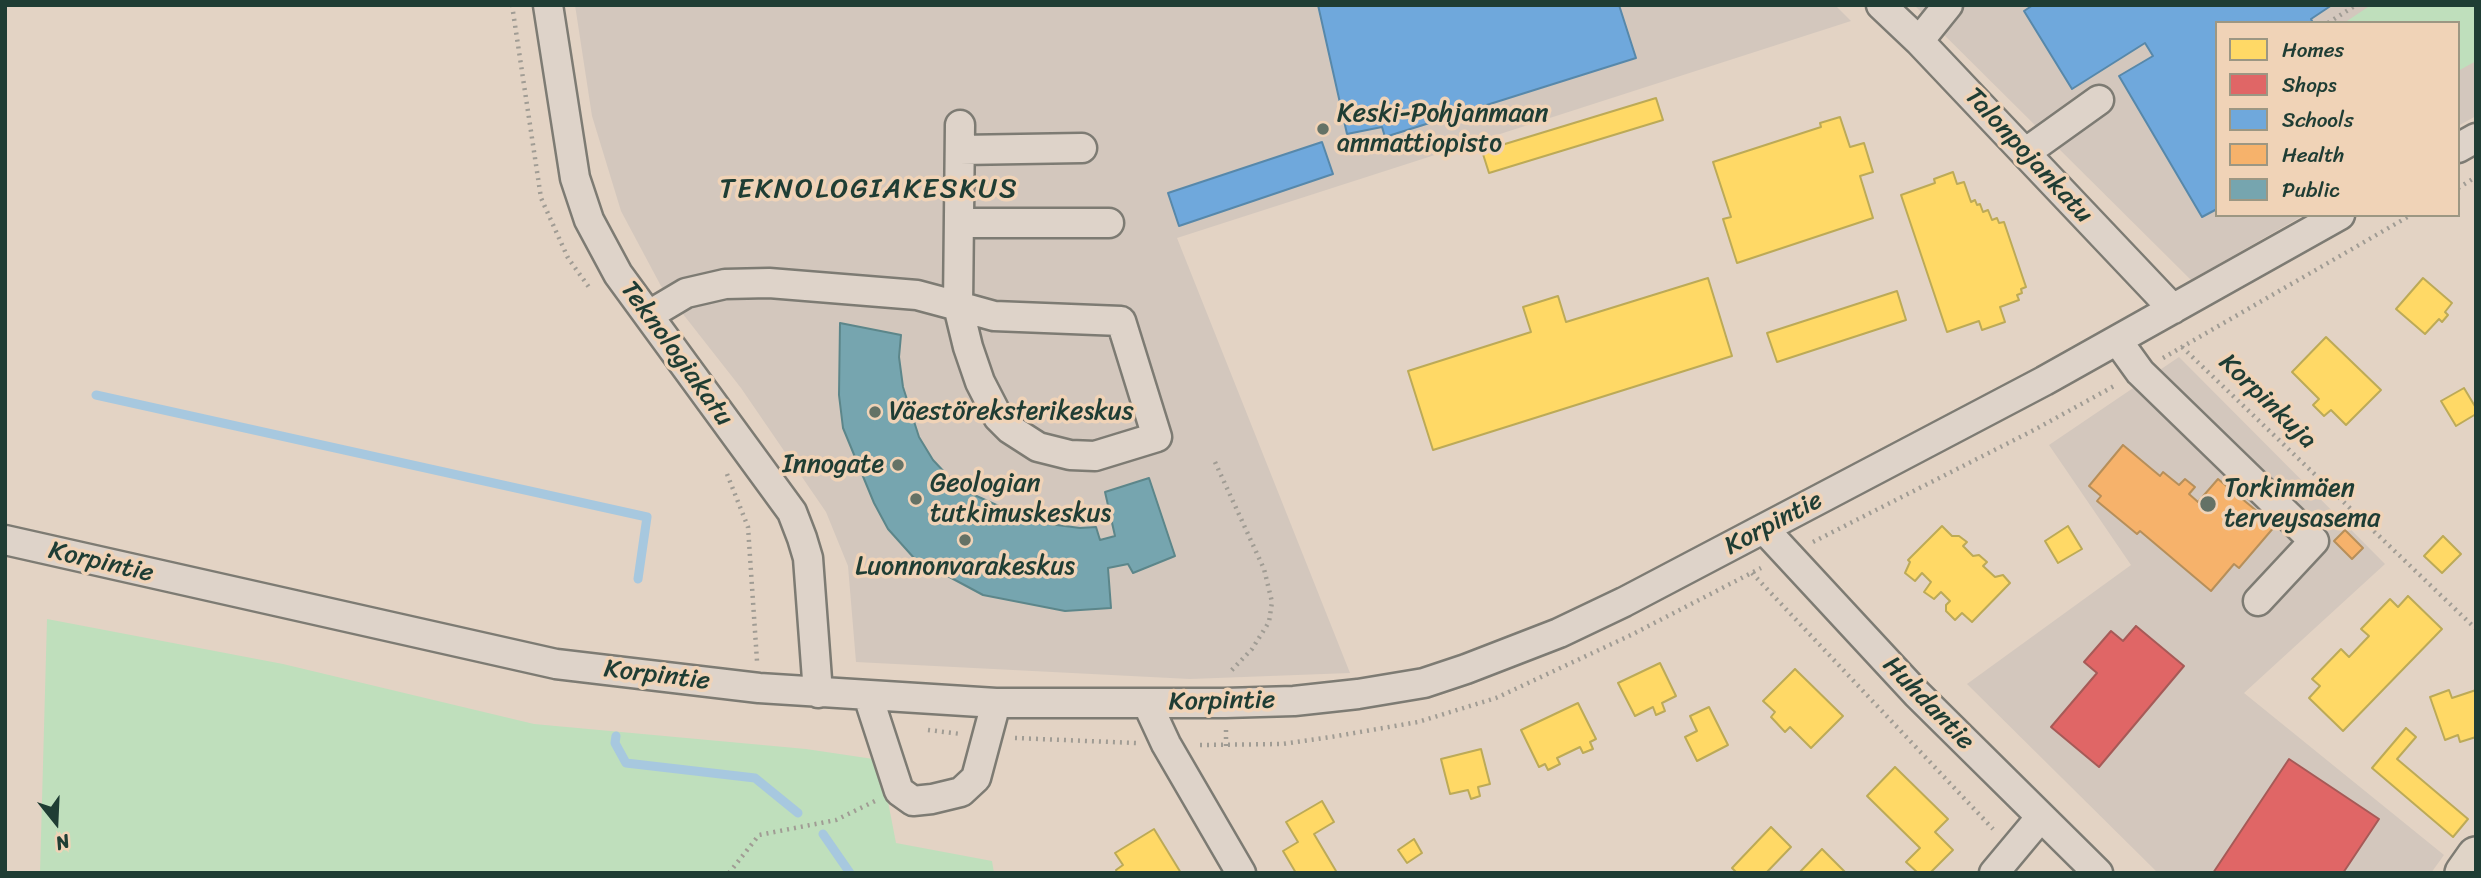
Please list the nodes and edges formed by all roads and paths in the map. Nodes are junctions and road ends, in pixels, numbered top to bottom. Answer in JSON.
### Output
{"nodes":[{"id":1,"x":548,"y":5,"type":"edge"},
{"id":2,"x":1881,"y":5,"type":"edge"},
{"id":3,"x":1948,"y":5,"type":"edge"},
{"id":4,"x":2356,"y":5,"type":"edge"},
{"id":5,"x":2331,"y":21,"type":"edge"},
{"id":6,"x":1919,"y":41,"type":"junction"},
{"id":7,"x":2099,"y":100,"type":"dead end"},
{"id":8,"x":2476,"y":138,"type":"edge"},
{"id":9,"x":2460,"y":147,"type":"edge"},
{"id":10,"x":1082,"y":148,"type":"dead end"},
{"id":11,"x":2025,"y":153,"type":"junction"},
{"id":12,"x":2476,"y":177,"type":"edge"},
{"id":13,"x":2460,"y":187,"type":"edge"},
{"id":14,"x":2336,"y":217,"type":"edge"},
{"id":15,"x":2408,"y":217,"type":"edge"},
{"id":16,"x":959,"y":223,"type":"junction"},
{"id":17,"x":1109,"y":223,"type":"dead end"},
{"id":18,"x":958,"y":306,"type":"junction"},
{"id":19,"x":2173,"y":309,"type":"junction"},
{"id":20,"x":649,"y":315,"type":"junction"},
{"id":21,"x":2117,"y":340,"type":"junction"},
{"id":22,"x":2182,"y":347,"type":"junction"},
{"id":23,"x":2140,"y":372,"type":"junction"},
{"id":24,"x":1215,"y":462,"type":"dead end"},
{"id":25,"x":1764,"y":529,"type":"junction"},
{"id":26,"x":5,"y":540,"type":"edge"},
{"id":27,"x":1786,"y":555,"type":"junction"},
{"id":28,"x":1752,"y":573,"type":"junction"},
{"id":29,"x":2258,"y":601,"type":"dead end"},
{"id":30,"x":2476,"y":629,"type":"edge"},
{"id":31,"x":818,"y":693,"type":"junction"},
{"id":32,"x":868,"y":696,"type":"junction"},
{"id":33,"x":996,"y":703,"type":"junction"},
{"id":34,"x":1146,"y":703,"type":"junction"},
{"id":35,"x":1225,"y":703,"type":"junction"},
{"id":36,"x":877,"y":725,"type":"junction"},
{"id":37,"x":987,"y":737,"type":"junction"},
{"id":38,"x":1166,"y":744,"type":"junction"},
{"id":39,"x":1226,"y":746,"type":"junction"},
{"id":40,"x":898,"y":791,"type":"junction"},
{"id":41,"x":2040,"y":818,"type":"junction"},
{"id":42,"x":2013,"y":850,"type":"junction"},
{"id":43,"x":2476,"y":856,"type":"edge"},
{"id":44,"x":729,"y":873,"type":"edge"},
{"id":45,"x":1241,"y":873,"type":"edge"},
{"id":46,"x":1994,"y":873,"type":"edge"},
{"id":47,"x":2098,"y":873,"type":"edge"},
{"id":48,"x":2464,"y":873,"type":"edge"}],
"edges":[{"from":1,"to":20,"type":"street","name":"Teknologiakatu"},
{"from":2,"to":6,"type":"street","name":"Talonpojankatu"},
{"from":3,"to":6,"type":"street"},
{"from":4,"to":5,"type":"path"},
{"from":6,"to":11,"type":"street","name":"Talonpojankatu"},
{"from":7,"to":11,"type":"street"},
{"from":8,"to":9,"type":"street"},
{"from":10,"to":16,"type":"street"},
{"from":11,"to":19,"type":"street","name":"Talonpojankatu"},
{"from":12,"to":13,"type":"path"},
{"from":14,"to":19,"type":"street","name":"Korpintie"},
{"from":15,"to":22,"type":"path"},
{"from":16,"to":17,"type":"street"},
{"from":16,"to":18,"type":"street"},
{"from":18,"to":18,"type":"street"},
{"from":18,"to":20,"type":"street"},
{"from":19,"to":21,"type":"street","name":"Korpintie"},
{"from":20,"to":31,"type":"street","name":"Teknologiakatu"},
{"from":21,"to":23,"type":"street"},
{"from":21,"to":25,"type":"street","name":"Korpintie"},
{"from":22,"to":23,"type":"path"},
{"from":22,"to":30,"type":"path","name":"Korpinkuja"},
{"from":23,"to":27,"type":"path"},
{"from":23,"to":29,"type":"street"},
{"from":24,"to":35,"type":"path"},
{"from":25,"to":27,"type":"street","name":"Huhdantie"},
{"from":25,"to":35,"type":"street","name":"Korpintie"},
{"from":26,"to":31,"type":"street","name":"Korpintie"},
{"from":27,"to":28,"type":"path"},
{"from":27,"to":41,"type":"street","name":"Huhdantie"},
{"from":28,"to":39,"type":"path"},
{"from":28,"to":42,"type":"path"},
{"from":31,"to":32,"type":"street","name":"Korpintie"},
{"from":32,"to":33,"type":"street","name":"Korpintie"},
{"from":32,"to":36,"type":"street"},
{"from":33,"to":34,"type":"street","name":"Korpintie"},
{"from":33,"to":37,"type":"street"},
{"from":34,"to":35,"type":"street","name":"Korpintie"},
{"from":34,"to":38,"type":"street"},
{"from":35,"to":39,"type":"path"},
{"from":36,"to":37,"type":"path"},
{"from":36,"to":40,"type":"street"},
{"from":37,"to":38,"type":"path"},
{"from":37,"to":40,"type":"street"},
{"from":38,"to":39,"type":"path"},
{"from":38,"to":45,"type":"street"},
{"from":40,"to":44,"type":"path"},
{"from":41,"to":42,"type":"street"},
{"from":41,"to":47,"type":"street","name":"Huhdantie"},
{"from":42,"to":46,"type":"street"},
{"from":43,"to":48,"type":"main road"}]}
